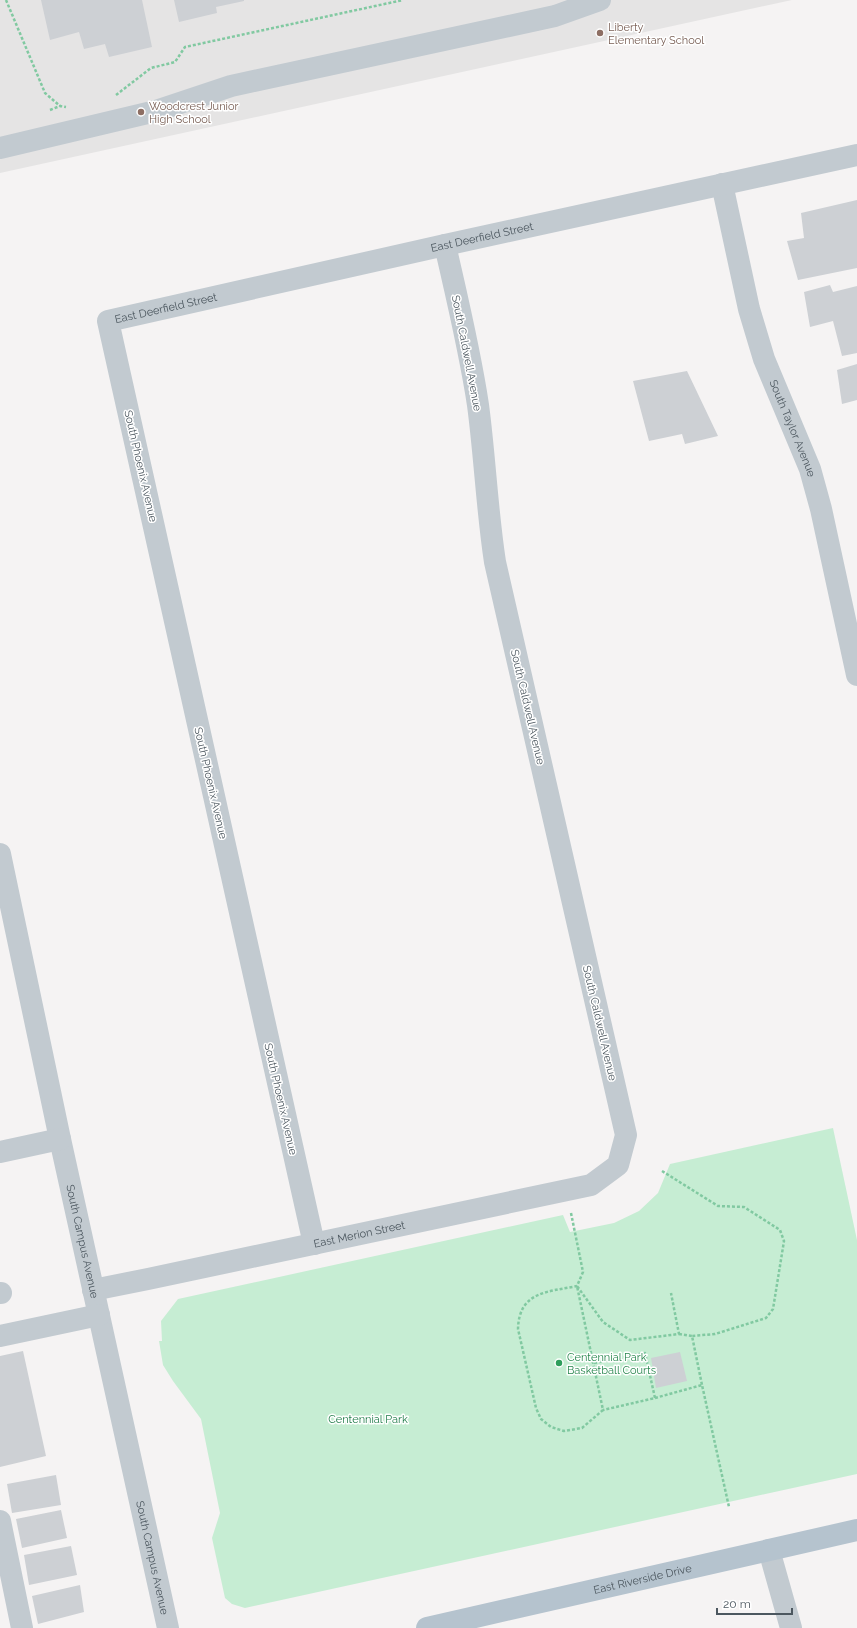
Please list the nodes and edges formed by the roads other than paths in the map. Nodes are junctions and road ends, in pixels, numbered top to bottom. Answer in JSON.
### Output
{"nodes":[{"id":1,"x":600,"y":0,"type":"edge"},
{"id":2,"x":0,"y":148,"type":"edge"},
{"id":3,"x":857,"y":155,"type":"edge"},
{"id":4,"x":722,"y":184,"type":"junction"},
{"id":5,"x":445,"y":245,"type":"junction"},
{"id":6,"x":108,"y":321,"type":"joint"},
{"id":7,"x":857,"y":675,"type":"edge"},
{"id":8,"x":0,"y":854,"type":"edge"},
{"id":9,"x":60,"y":1139,"type":"junction"},
{"id":10,"x":0,"y":1152,"type":"edge"},
{"id":11,"x":618,"y":1165,"type":"joint"},
{"id":12,"x":314,"y":1244,"type":"junction"},
{"id":13,"x":93,"y":1290,"type":"junction"},
{"id":14,"x":99,"y":1315,"type":"junction"},
{"id":15,"x":0,"y":1336,"type":"edge"},
{"id":16,"x":0,"y":1521,"type":"edge"},
{"id":17,"x":857,"y":1530,"type":"edge"},
{"id":18,"x":769,"y":1550,"type":"junction"},
{"id":19,"x":5,"y":1570,"type":"edge"},
{"id":20,"x":22,"y":1628,"type":"edge"},
{"id":21,"x":168,"y":1628,"type":"edge"},
{"id":22,"x":427,"y":1628,"type":"edge"},
{"id":23,"x":792,"y":1628,"type":"edge"}],
"edges":[{"from":1,"to":2,"type":"street"},
{"from":3,"to":4,"type":"street","name":"East Deerfield Street"},
{"from":4,"to":5,"type":"street","name":"East Deerfield Street"},
{"from":4,"to":7,"type":"street","name":"South Taylor Avenue"},
{"from":5,"to":6,"type":"street","name":"East Deerfield Street"},
{"from":5,"to":11,"type":"street","name":"South Caldwell Avenue"},
{"from":6,"to":12,"type":"street","name":"South Phoenix Avenue"},
{"from":8,"to":9,"type":"street","name":"South Campus Avenue"},
{"from":9,"to":10,"type":"street"},
{"from":9,"to":13,"type":"street","name":"South Campus Avenue"},
{"from":11,"to":12,"type":"street","name":"East Merion Street"},
{"from":12,"to":13,"type":"street","name":"East Merion Street"},
{"from":13,"to":14,"type":"street","name":"South Campus Avenue"},
{"from":14,"to":15,"type":"street"},
{"from":14,"to":21,"type":"street","name":"South Campus Avenue"},
{"from":16,"to":19,"type":"street"},
{"from":17,"to":18,"type":"main road","name":"East Riverside Drive"},
{"from":18,"to":22,"type":"main road","name":"East Riverside Drive"},
{"from":18,"to":23,"type":"street"},
{"from":19,"to":20,"type":"street"}]}
